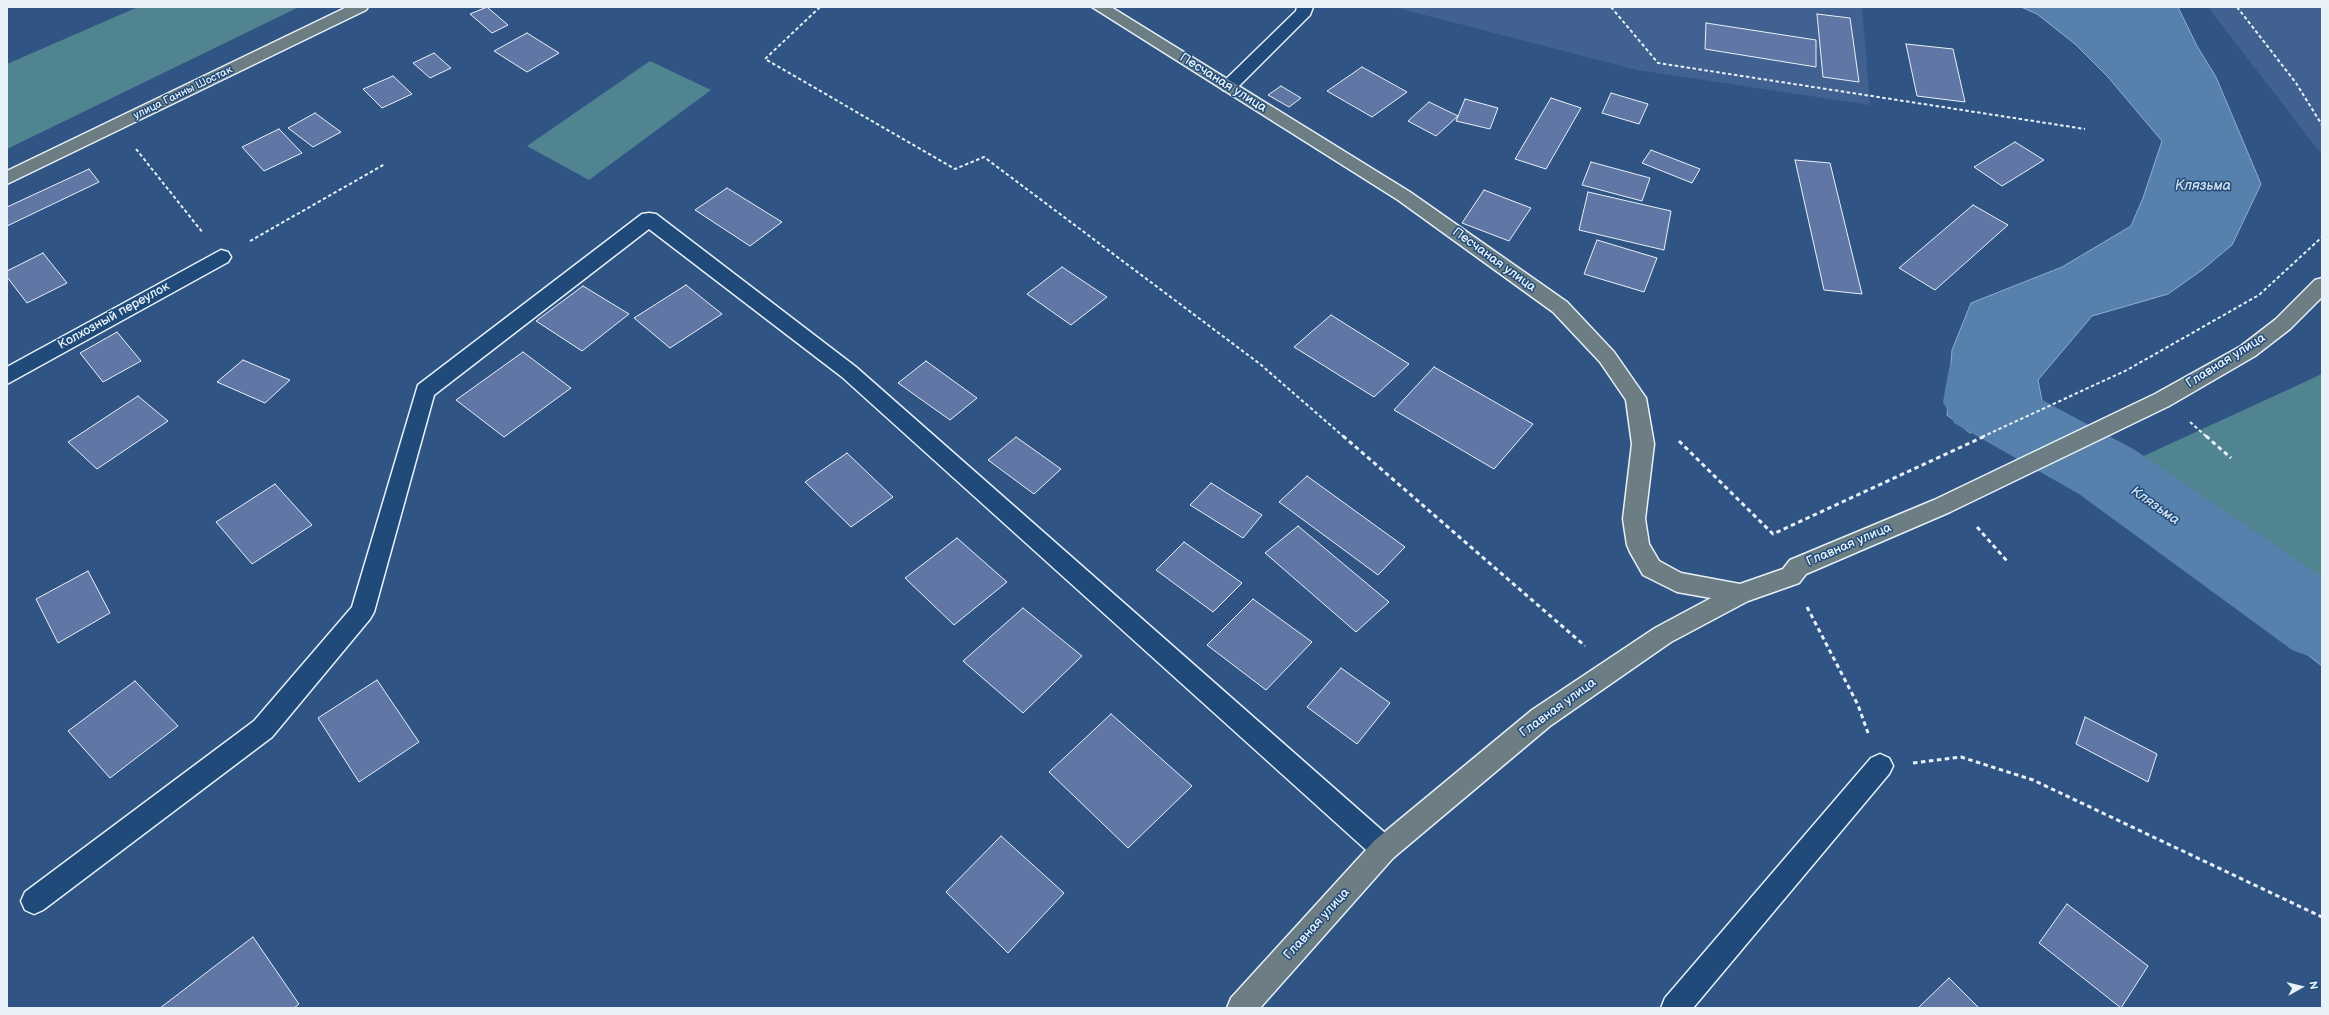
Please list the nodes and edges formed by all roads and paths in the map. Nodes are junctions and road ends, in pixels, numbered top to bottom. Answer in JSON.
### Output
{"nodes":[{"id":1,"x":360,"y":7,"type":"edge"},
{"id":2,"x":820,"y":7,"type":"edge"},
{"id":3,"x":1100,"y":7,"type":"edge"},
{"id":4,"x":1305,"y":7,"type":"edge"},
{"id":5,"x":1611,"y":7,"type":"edge"},
{"id":6,"x":2238,"y":7,"type":"edge"},
{"id":7,"x":1229,"y":86,"type":"junction"},
{"id":8,"x":117,"y":125,"type":"junction"},
{"id":9,"x":2322,"y":125,"type":"edge"},
{"id":10,"x":2085,"y":129,"type":"dead end"},
{"id":11,"x":385,"y":164,"type":"dead end"},
{"id":12,"x":7,"y":178,"type":"edge"},
{"id":13,"x":2322,"y":237,"type":"edge"},
{"id":14,"x":221,"y":257,"type":"junction"},
{"id":15,"x":2322,"y":285,"type":"edge"},
{"id":16,"x":7,"y":376,"type":"edge"},
{"id":17,"x":1636,"y":398,"type":"junction"},
{"id":18,"x":2186,"y":419,"type":"dead end"},
{"id":19,"x":2231,"y":458,"type":"dead end"},
{"id":20,"x":1974,"y":524,"type":"dead end"},
{"id":21,"x":2007,"y":561,"type":"dead end"},
{"id":22,"x":1791,"y":576,"type":"junction"},
{"id":23,"x":1740,"y":594,"type":"junction"},
{"id":24,"x":1612,"y":670,"type":"junction"},
{"id":25,"x":1880,"y":766,"type":"junction"},
{"id":26,"x":1384,"y":850,"type":"junction"},
{"id":27,"x":34,"y":901,"type":"dead end"},
{"id":28,"x":2322,"y":917,"type":"edge"},
{"id":29,"x":1241,"y":1008,"type":"edge"},
{"id":30,"x":1675,"y":1008,"type":"edge"}],
"edges":[{"from":1,"to":8,"type":"main road","name":"улица Ганны Шостак"},
{"from":2,"to":24,"type":"path"},
{"from":3,"to":7,"type":"main road","name":"Песчаная улица"},
{"from":4,"to":7,"type":"street"},
{"from":5,"to":10,"type":"path"},
{"from":6,"to":9,"type":"path"},
{"from":7,"to":17,"type":"main road","name":"Песчаная улица"},
{"from":8,"to":12,"type":"main road","name":"улица Ганны Шостак"},
{"from":8,"to":14,"type":"path"},
{"from":11,"to":14,"type":"path"},
{"from":13,"to":17,"type":"path"},
{"from":14,"to":16,"type":"street","name":"Колхозный переулок"},
{"from":15,"to":22,"type":"main road","name":"Главная улица"},
{"from":17,"to":23,"type":"main road","name":"Песчаная улица"},
{"from":18,"to":19,"type":"path"},
{"from":20,"to":21,"type":"path"},
{"from":22,"to":23,"type":"main road","name":"Главная улица"},
{"from":22,"to":25,"type":"path"},
{"from":23,"to":24,"type":"main road","name":"Главная улица"},
{"from":24,"to":26,"type":"main road","name":"Главная улица"},
{"from":25,"to":28,"type":"path"},
{"from":25,"to":30,"type":"street"},
{"from":26,"to":27,"type":"street"},
{"from":26,"to":29,"type":"main road","name":"Главная улица"}]}
